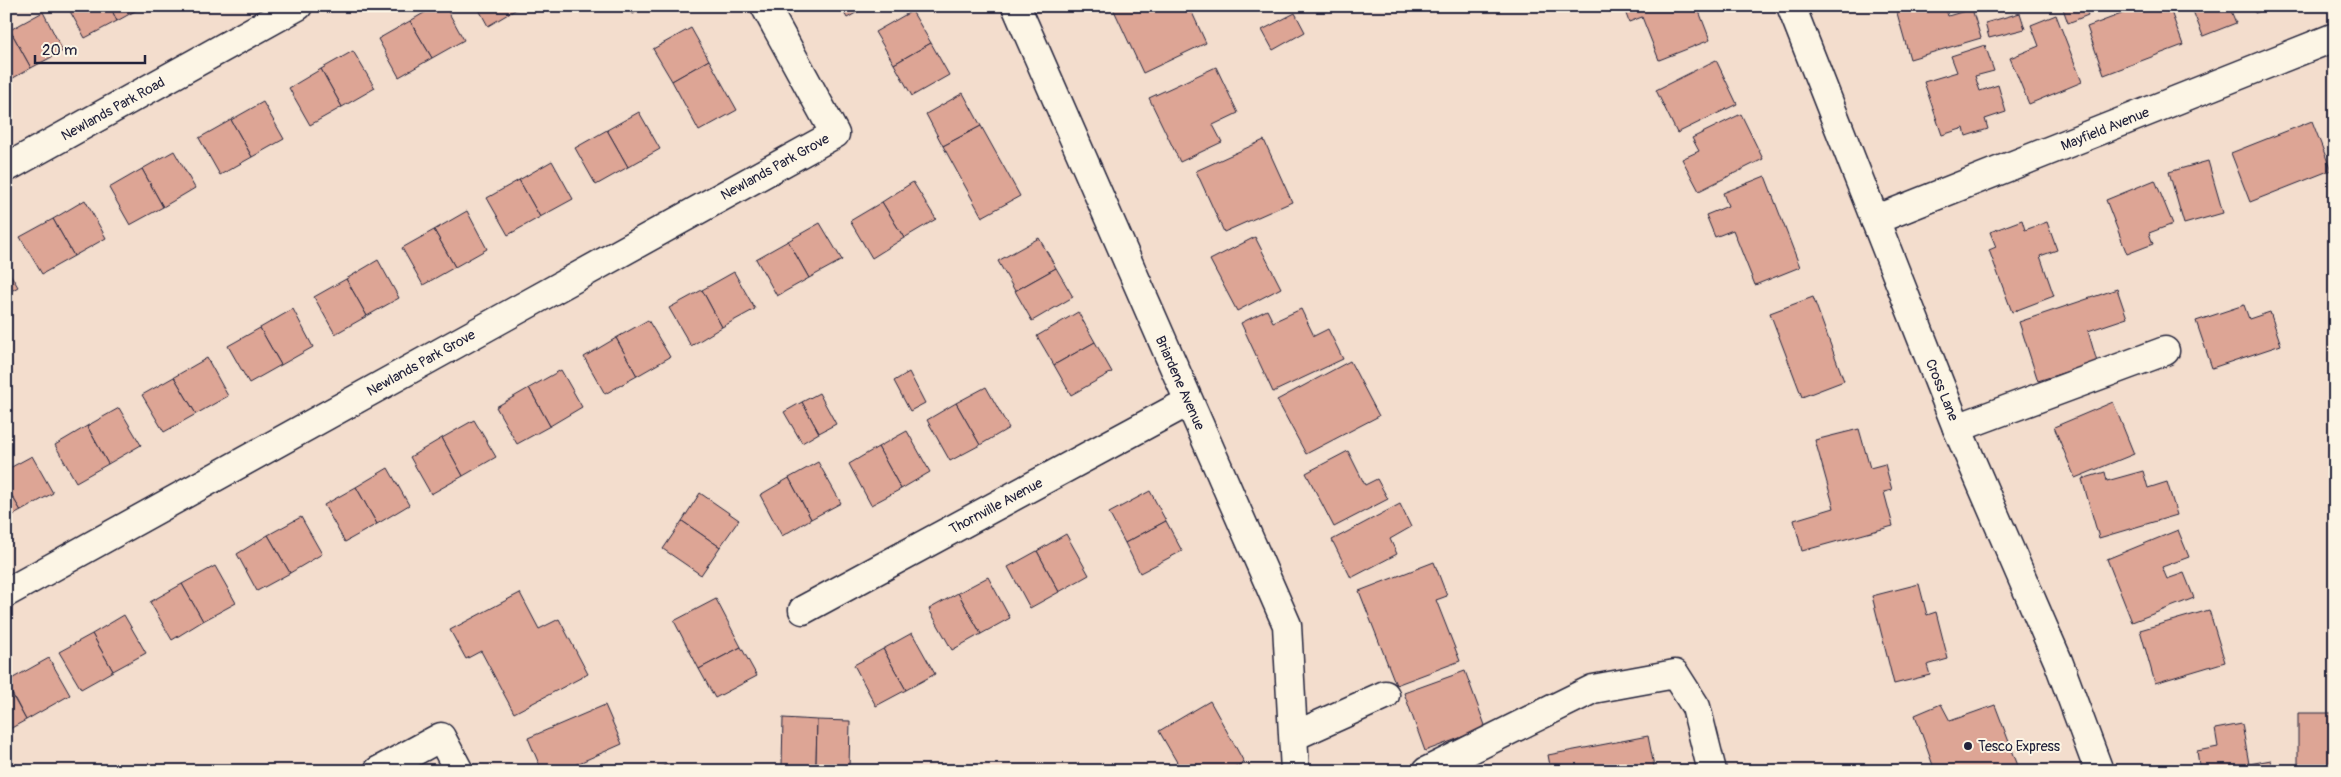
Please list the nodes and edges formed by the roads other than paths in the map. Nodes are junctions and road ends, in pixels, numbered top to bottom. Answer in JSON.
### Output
{"nodes":[{"id":1,"x":298,"y":6,"type":"edge"},
{"id":2,"x":765,"y":6,"type":"edge"},
{"id":3,"x":1016,"y":6,"type":"edge"},
{"id":4,"x":1791,"y":6,"type":"edge"},
{"id":5,"x":2335,"y":37,"type":"edge"},
{"id":6,"x":6,"y":168,"type":"edge"},
{"id":7,"x":1875,"y":220,"type":"junction"},
{"id":8,"x":2165,"y":351,"type":"dead end"},
{"id":9,"x":1188,"y":402,"type":"junction"},
{"id":10,"x":1957,"y":428,"type":"junction"},
{"id":11,"x":6,"y":593,"type":"edge"},
{"id":12,"x":803,"y":610,"type":"dead end"},
{"id":13,"x":1385,"y":695,"type":"dead end"},
{"id":14,"x":1294,"y":736,"type":"junction"},
{"id":15,"x":378,"y":771,"type":"edge"},
{"id":16,"x":459,"y":771,"type":"edge"},
{"id":17,"x":1295,"y":771,"type":"edge"},
{"id":18,"x":1427,"y":771,"type":"edge"},
{"id":19,"x":1712,"y":771,"type":"edge"},
{"id":20,"x":2099,"y":771,"type":"edge"}],
"edges":[{"from":1,"to":6,"type":"street","name":"Newlands Park Road"},
{"from":2,"to":11,"type":"street","name":"Newlands Park Grove"},
{"from":3,"to":9,"type":"street","name":"Briardene Avenue"},
{"from":4,"to":7,"type":"street","name":"Cross Lane"},
{"from":5,"to":7,"type":"street","name":"Mayfield Avenue"},
{"from":7,"to":10,"type":"street","name":"Cross Lane"},
{"from":8,"to":10,"type":"street"},
{"from":9,"to":12,"type":"street","name":"Thornville Avenue"},
{"from":9,"to":14,"type":"street","name":"Briardene Avenue"},
{"from":10,"to":20,"type":"street","name":"Cross Lane"},
{"from":13,"to":14,"type":"street"},
{"from":14,"to":17,"type":"street","name":"Briardene Avenue"},
{"from":15,"to":16,"type":"street"},
{"from":18,"to":19,"type":"street"}]}
